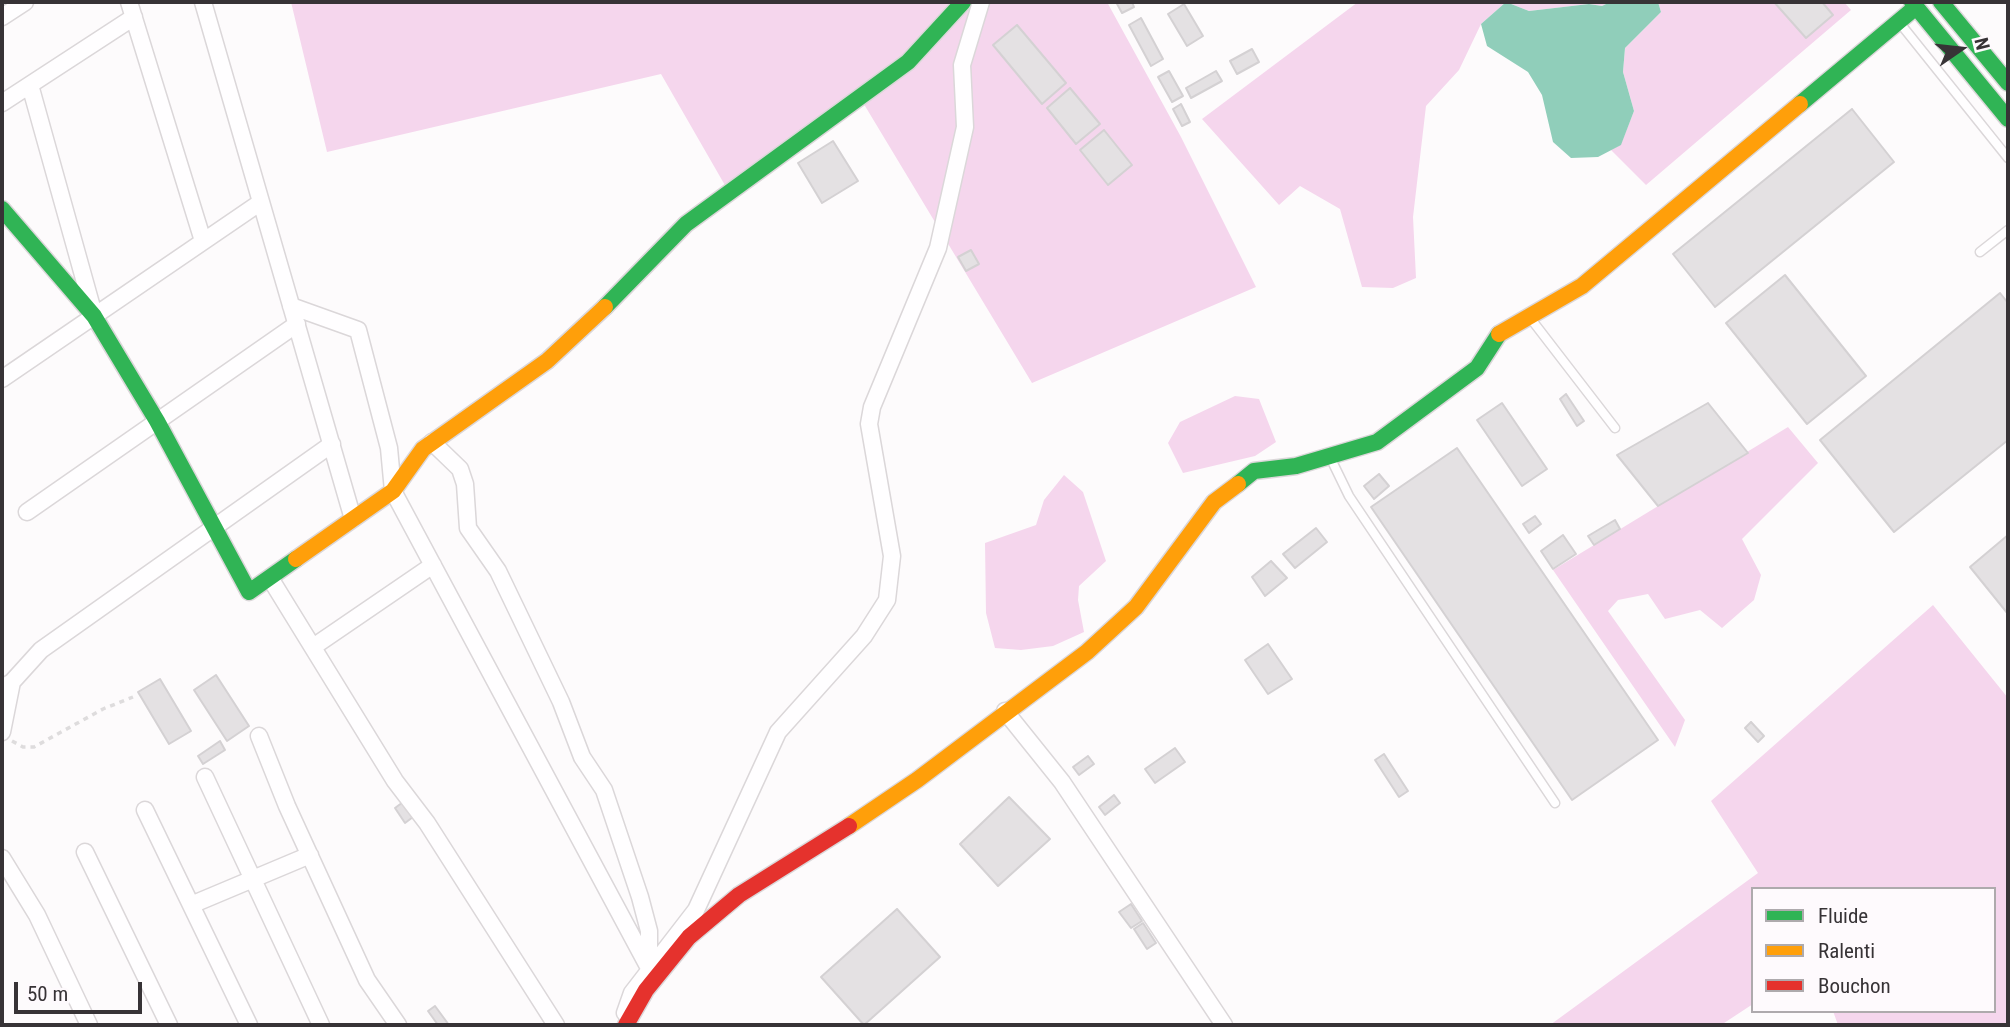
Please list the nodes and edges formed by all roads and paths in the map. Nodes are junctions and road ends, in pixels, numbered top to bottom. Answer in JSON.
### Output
{"nodes":[{"id":1,"x":25,"y":2,"type":"edge"},
{"id":2,"x":203,"y":2,"type":"edge"},
{"id":3,"x":963,"y":2,"type":"edge"},
{"id":4,"x":981,"y":2,"type":"edge"},
{"id":5,"x":1941,"y":2,"type":"edge"},
{"id":6,"x":1914,"y":4,"type":"edge"},
{"id":7,"x":132,"y":10,"type":"edge"},
{"id":8,"x":2,"y":14,"type":"edge"},
{"id":9,"x":1899,"y":22,"type":"junction"},
{"id":10,"x":2008,"y":83,"type":"edge"},
{"id":11,"x":30,"y":85,"type":"junction"},
{"id":12,"x":2,"y":103,"type":"edge"},
{"id":13,"x":2008,"y":119,"type":"edge"},
{"id":14,"x":2008,"y":158,"type":"edge"},
{"id":15,"x":261,"y":202,"type":"junction"},
{"id":16,"x":2,"y":209,"type":"edge"},
{"id":17,"x":2008,"y":230,"type":"edge"},
{"id":18,"x":204,"y":241,"type":"junction"},
{"id":19,"x":1980,"y":252,"type":"dead end"},
{"id":20,"x":291,"y":306,"type":"junction"},
{"id":21,"x":94,"y":316,"type":"junction"},
{"id":22,"x":1530,"y":318,"type":"junction"},
{"id":23,"x":297,"y":324,"type":"junction"},
{"id":24,"x":2,"y":379,"type":"edge"},
{"id":25,"x":157,"y":421,"type":"junction"},
{"id":26,"x":1615,"y":428,"type":"dead end"},
{"id":27,"x":432,"y":442,"type":"junction"},
{"id":28,"x":332,"y":444,"type":"junction"},
{"id":29,"x":1329,"y":456,"type":"junction"},
{"id":30,"x":393,"y":491,"type":"junction"},
{"id":31,"x":27,"y":512,"type":"dead end"},
{"id":32,"x":353,"y":519,"type":"junction"},
{"id":33,"x":214,"y":527,"type":"junction"},
{"id":34,"x":433,"y":565,"type":"junction"},
{"id":35,"x":270,"y":578,"type":"junction"},
{"id":36,"x":313,"y":647,"type":"junction"},
{"id":37,"x":7,"y":685,"type":"edge"},
{"id":38,"x":133,"y":697,"type":"dead end"},
{"id":39,"x":1005,"y":711,"type":"junction"},
{"id":40,"x":6,"y":736,"type":"edge"},
{"id":41,"x":259,"y":736,"type":"dead end"},
{"id":42,"x":205,"y":777,"type":"dead end"},
{"id":43,"x":1556,"y":803,"type":"dead end"},
{"id":44,"x":145,"y":810,"type":"dead end"},
{"id":45,"x":85,"y":852,"type":"dead end"},
{"id":46,"x":310,"y":855,"type":"junction"},
{"id":47,"x":2,"y":858,"type":"edge"},
{"id":48,"x":252,"y":879,"type":"junction"},
{"id":49,"x":191,"y":905,"type":"junction"},
{"id":50,"x":649,"y":968,"type":"junction"},
{"id":51,"x":89,"y":1025,"type":"edge"},
{"id":52,"x":169,"y":1025,"type":"edge"},
{"id":53,"x":249,"y":1025,"type":"edge"},
{"id":54,"x":321,"y":1025,"type":"edge"},
{"id":55,"x":398,"y":1025,"type":"edge"},
{"id":56,"x":556,"y":1025,"type":"edge"},
{"id":57,"x":620,"y":1025,"type":"edge"},
{"id":58,"x":626,"y":1025,"type":"edge"},
{"id":59,"x":1224,"y":1025,"type":"edge"}],
"edges":[{"from":1,"to":8,"type":"street"},
{"from":2,"to":15,"type":"street"},
{"from":3,"to":27,"type":"main road"},
{"from":4,"to":50,"type":"street"},
{"from":5,"to":10,"type":"main road"},
{"from":6,"to":9,"type":"main road"},
{"from":6,"to":13,"type":"main road"},
{"from":7,"to":11,"type":"street"},
{"from":7,"to":18,"type":"street"},
{"from":9,"to":14,"type":"lane"},
{"from":9,"to":22,"type":"main road"},
{"from":11,"to":12,"type":"street"},
{"from":11,"to":21,"type":"street"},
{"from":15,"to":18,"type":"street"},
{"from":15,"to":20,"type":"street"},
{"from":16,"to":21,"type":"main road"},
{"from":17,"to":19,"type":"lane"},
{"from":18,"to":21,"type":"street"},
{"from":20,"to":23,"type":"street"},
{"from":20,"to":30,"type":"street"},
{"from":21,"to":24,"type":"street"},
{"from":21,"to":25,"type":"main road"},
{"from":22,"to":26,"type":"lane"},
{"from":22,"to":29,"type":"main road"},
{"from":23,"to":25,"type":"street"},
{"from":23,"to":28,"type":"street"},
{"from":25,"to":31,"type":"street"},
{"from":25,"to":33,"type":"main road"},
{"from":27,"to":30,"type":"main road"},
{"from":27,"to":50,"type":"street"},
{"from":28,"to":32,"type":"street"},
{"from":28,"to":33,"type":"street"},
{"from":29,"to":39,"type":"main road"},
{"from":29,"to":43,"type":"lane"},
{"from":30,"to":32,"type":"main road"},
{"from":30,"to":34,"type":"street"},
{"from":32,"to":35,"type":"main road"},
{"from":33,"to":35,"type":"main road"},
{"from":33,"to":37,"type":"street"},
{"from":34,"to":36,"type":"street"},
{"from":34,"to":50,"type":"street"},
{"from":35,"to":36,"type":"street"},
{"from":36,"to":56,"type":"street"},
{"from":37,"to":40,"type":"street"},
{"from":38,"to":40,"type":"path"},
{"from":39,"to":58,"type":"main road"},
{"from":39,"to":59,"type":"street"},
{"from":41,"to":46,"type":"street"},
{"from":42,"to":48,"type":"street"},
{"from":44,"to":49,"type":"street"},
{"from":45,"to":52,"type":"street"},
{"from":46,"to":48,"type":"street"},
{"from":46,"to":55,"type":"street"},
{"from":47,"to":51,"type":"street"},
{"from":48,"to":49,"type":"street"},
{"from":48,"to":54,"type":"street"},
{"from":49,"to":53,"type":"street"},
{"from":50,"to":57,"type":"street"}]}
